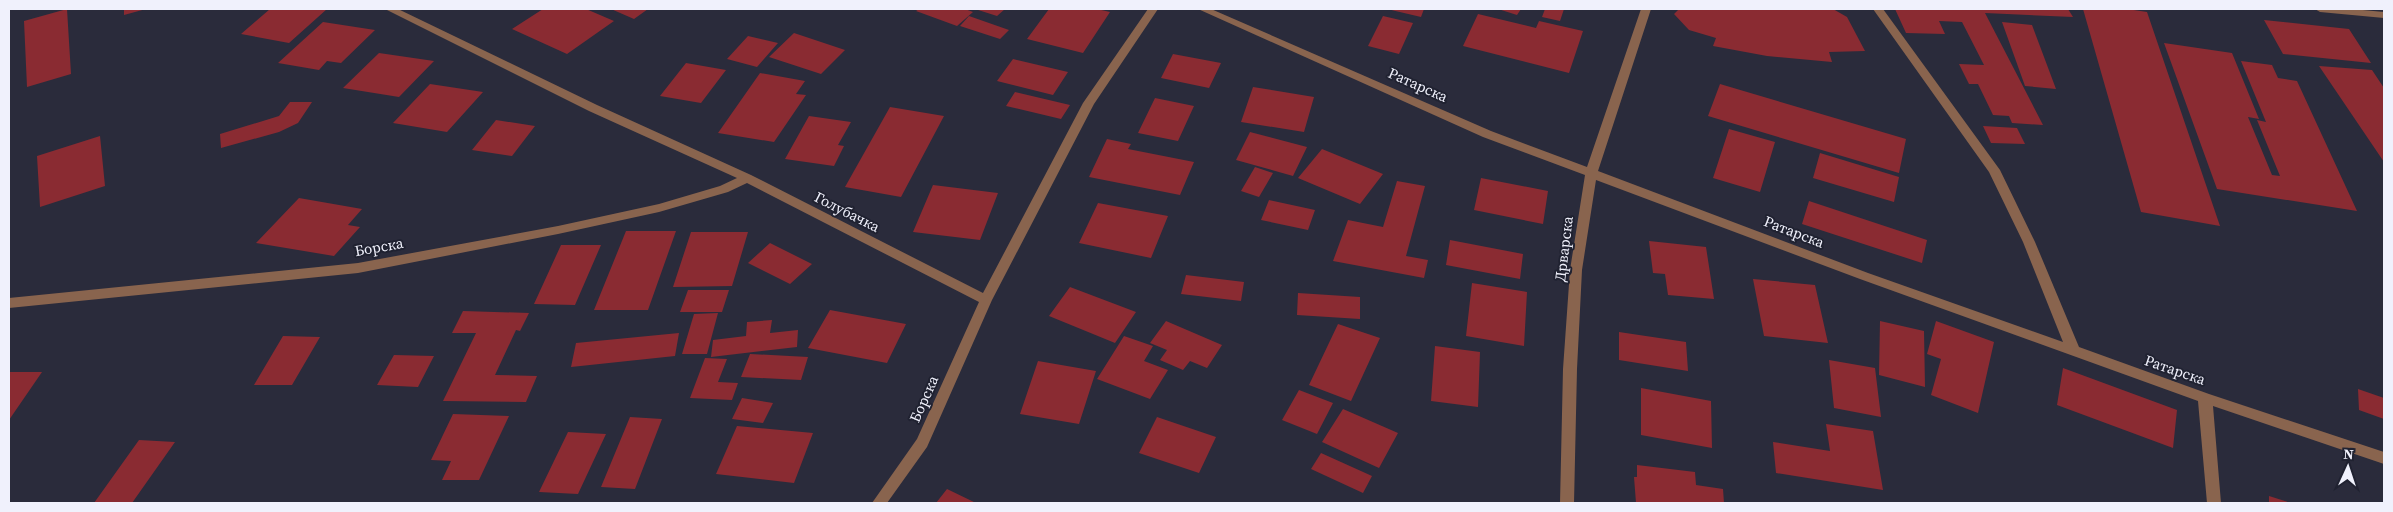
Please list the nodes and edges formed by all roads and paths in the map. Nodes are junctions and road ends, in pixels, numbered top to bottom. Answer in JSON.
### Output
{"nodes":[{"id":1,"x":390,"y":9,"type":"edge"},
{"id":2,"x":1153,"y":9,"type":"edge"},
{"id":3,"x":1204,"y":9,"type":"edge"},
{"id":4,"x":1646,"y":9,"type":"edge"},
{"id":5,"x":1878,"y":9,"type":"edge"},
{"id":6,"x":2320,"y":9,"type":"edge"},
{"id":7,"x":2384,"y":15,"type":"edge"},
{"id":8,"x":1591,"y":173,"type":"junction"},
{"id":9,"x":747,"y":178,"type":"junction"},
{"id":10,"x":986,"y":300,"type":"junction"},
{"id":11,"x":9,"y":303,"type":"edge"},
{"id":12,"x":2074,"y":352,"type":"junction"},
{"id":13,"x":2206,"y":398,"type":"junction"},
{"id":14,"x":2384,"y":458,"type":"edge"},
{"id":15,"x":879,"y":503,"type":"edge"},
{"id":16,"x":1567,"y":503,"type":"edge"},
{"id":17,"x":2214,"y":503,"type":"edge"}],
"edges":[{"from":1,"to":9,"type":"street","name":"Голубачка"},
{"from":2,"to":10,"type":"street"},
{"from":3,"to":8,"type":"street","name":"Ратарска"},
{"from":4,"to":8,"type":"street","name":"Дрварска"},
{"from":5,"to":12,"type":"street"},
{"from":6,"to":7,"type":"street"},
{"from":8,"to":12,"type":"street","name":"Ратарска"},
{"from":8,"to":16,"type":"street","name":"Дрварска"},
{"from":9,"to":10,"type":"street","name":"Голубачка"},
{"from":9,"to":11,"type":"street","name":"Борска"},
{"from":10,"to":15,"type":"street","name":"Борска"},
{"from":12,"to":13,"type":"street","name":"Ратарска"},
{"from":13,"to":14,"type":"street","name":"Ратарска"},
{"from":13,"to":17,"type":"street"}]}
